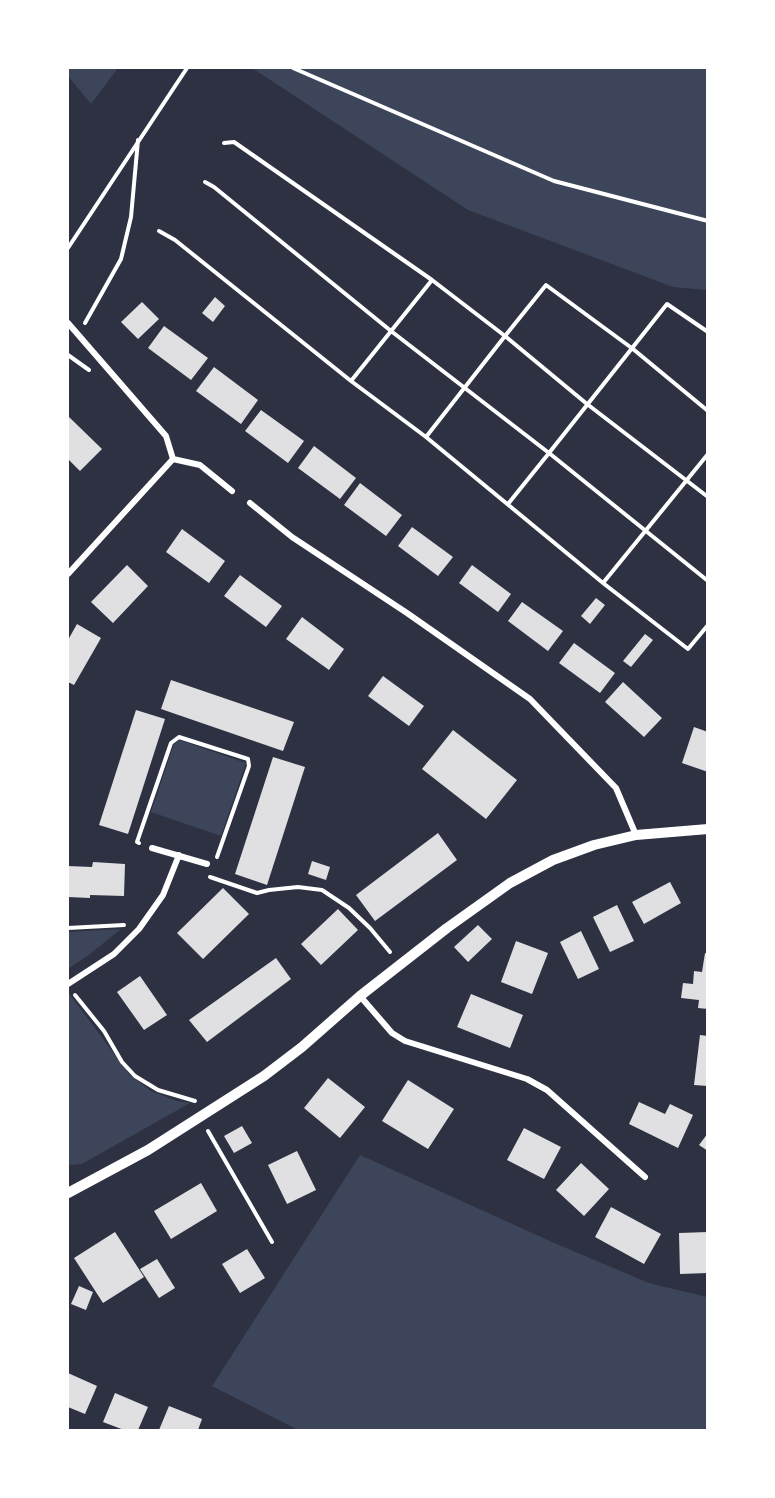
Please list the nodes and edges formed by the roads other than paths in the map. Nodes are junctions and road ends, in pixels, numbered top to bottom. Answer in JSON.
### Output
{"nodes":[{"id":1,"x":68,"y":323,"type":"edge"},
{"id":2,"x":173,"y":459,"type":"junction"},
{"id":3,"x":232,"y":491,"type":"dead end"},
{"id":4,"x":250,"y":504,"type":"dead end"},
{"id":5,"x":68,"y":574,"type":"edge"},
{"id":6,"x":708,"y":830,"type":"edge"},
{"id":7,"x":636,"y":835,"type":"junction"},
{"id":8,"x":152,"y":848,"type":"dead end"},
{"id":9,"x":178,"y":855,"type":"junction"},
{"id":10,"x":207,"y":864,"type":"dead end"},
{"id":11,"x":68,"y":984,"type":"edge"},
{"id":12,"x":360,"y":996,"type":"junction"},
{"id":13,"x":645,"y":1177,"type":"dead end"},
{"id":14,"x":68,"y":1193,"type":"edge"}],
"edges":[{"from":1,"to":2,"type":"street"},
{"from":2,"to":3,"type":"street"},
{"from":2,"to":5,"type":"street"},
{"from":4,"to":7,"type":"street"},
{"from":6,"to":7,"type":"street"},
{"from":7,"to":12,"type":"street"},
{"from":8,"to":9,"type":"street"},
{"from":9,"to":10,"type":"street"},
{"from":9,"to":11,"type":"street"},
{"from":12,"to":13,"type":"street"},
{"from":12,"to":14,"type":"street"}]}
